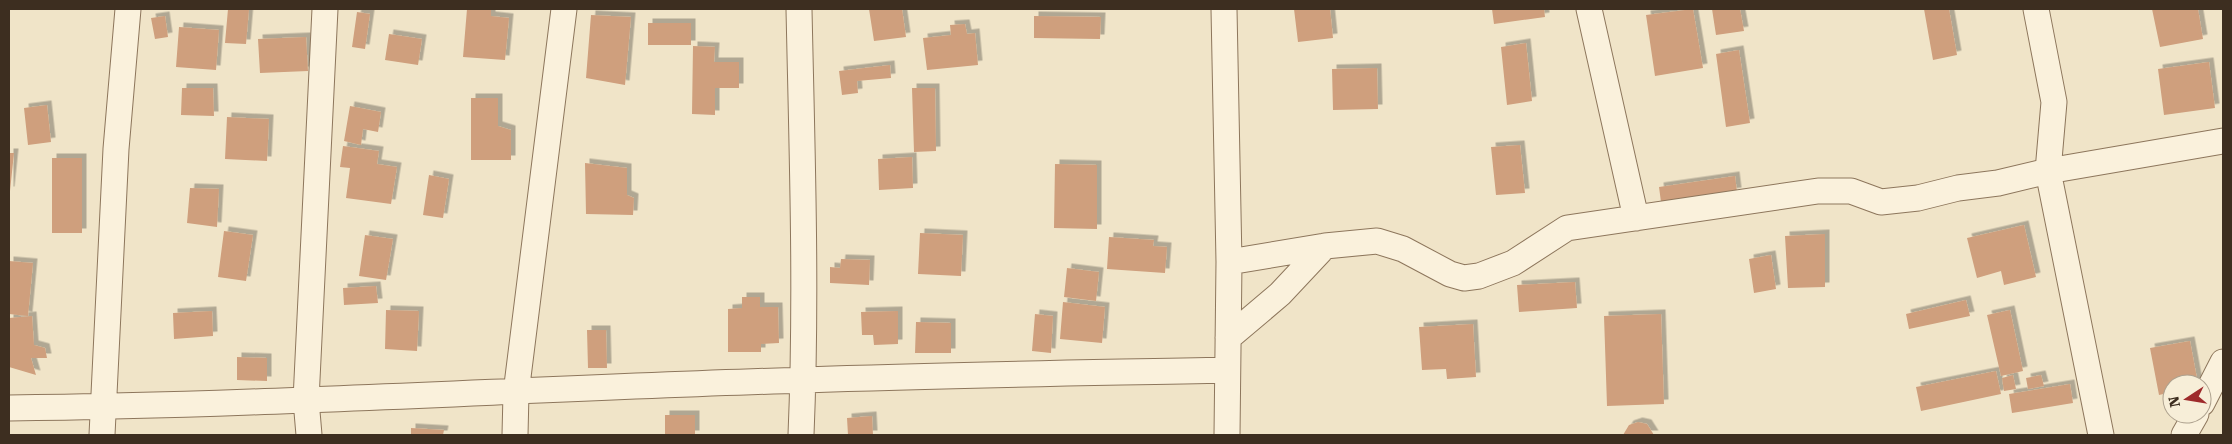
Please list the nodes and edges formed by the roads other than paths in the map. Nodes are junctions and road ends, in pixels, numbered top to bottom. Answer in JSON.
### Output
{"nodes":[{"id":1,"x":128,"y":9,"type":"edge"},
{"id":2,"x":325,"y":9,"type":"edge"},
{"id":3,"x":564,"y":9,"type":"edge"},
{"id":4,"x":798,"y":9,"type":"edge"},
{"id":5,"x":1224,"y":9,"type":"edge"},
{"id":6,"x":1589,"y":9,"type":"edge"},
{"id":7,"x":2036,"y":9,"type":"edge"},
{"id":8,"x":2223,"y":141,"type":"edge"},
{"id":9,"x":2048,"y":171,"type":"junction"},
{"id":10,"x":1636,"y":218,"type":"junction"},
{"id":11,"x":1325,"y":246,"type":"junction"},
{"id":12,"x":1229,"y":262,"type":"junction"},
{"id":13,"x":1228,"y":338,"type":"junction"},
{"id":14,"x":2223,"y":362,"type":"edge"},
{"id":15,"x":1227,"y":370,"type":"junction"},
{"id":16,"x":804,"y":380,"type":"junction"},
{"id":17,"x":2212,"y":383,"type":"edge"},
{"id":18,"x":516,"y":393,"type":"junction"},
{"id":19,"x":306,"y":400,"type":"junction"},
{"id":20,"x":104,"y":407,"type":"junction"},
{"id":21,"x":9,"y":408,"type":"edge"},
{"id":22,"x":2190,"y":424,"type":"edge"},
{"id":23,"x":102,"y":435,"type":"edge"},
{"id":24,"x":309,"y":435,"type":"edge"},
{"id":25,"x":515,"y":435,"type":"edge"},
{"id":26,"x":801,"y":435,"type":"edge"},
{"id":27,"x":1227,"y":435,"type":"edge"},
{"id":28,"x":2101,"y":435,"type":"edge"},
{"id":29,"x":2184,"y":435,"type":"edge"}],
"edges":[{"from":1,"to":20,"type":"street"},
{"from":2,"to":19,"type":"street"},
{"from":3,"to":18,"type":"street"},
{"from":4,"to":16,"type":"street"},
{"from":5,"to":12,"type":"street"},
{"from":6,"to":10,"type":"street"},
{"from":7,"to":9,"type":"street"},
{"from":8,"to":9,"type":"street"},
{"from":9,"to":10,"type":"street"},
{"from":9,"to":28,"type":"street"},
{"from":10,"to":11,"type":"street"},
{"from":11,"to":12,"type":"street"},
{"from":11,"to":13,"type":"street"},
{"from":12,"to":13,"type":"street"},
{"from":13,"to":15,"type":"street"},
{"from":14,"to":17,"type":"street"},
{"from":15,"to":16,"type":"street"},
{"from":15,"to":27,"type":"street"},
{"from":16,"to":18,"type":"street"},
{"from":16,"to":26,"type":"street"},
{"from":18,"to":19,"type":"street"},
{"from":18,"to":25,"type":"street"},
{"from":19,"to":20,"type":"street"},
{"from":19,"to":24,"type":"street"},
{"from":20,"to":21,"type":"street"},
{"from":20,"to":23,"type":"street"},
{"from":22,"to":29,"type":"street"}]}
